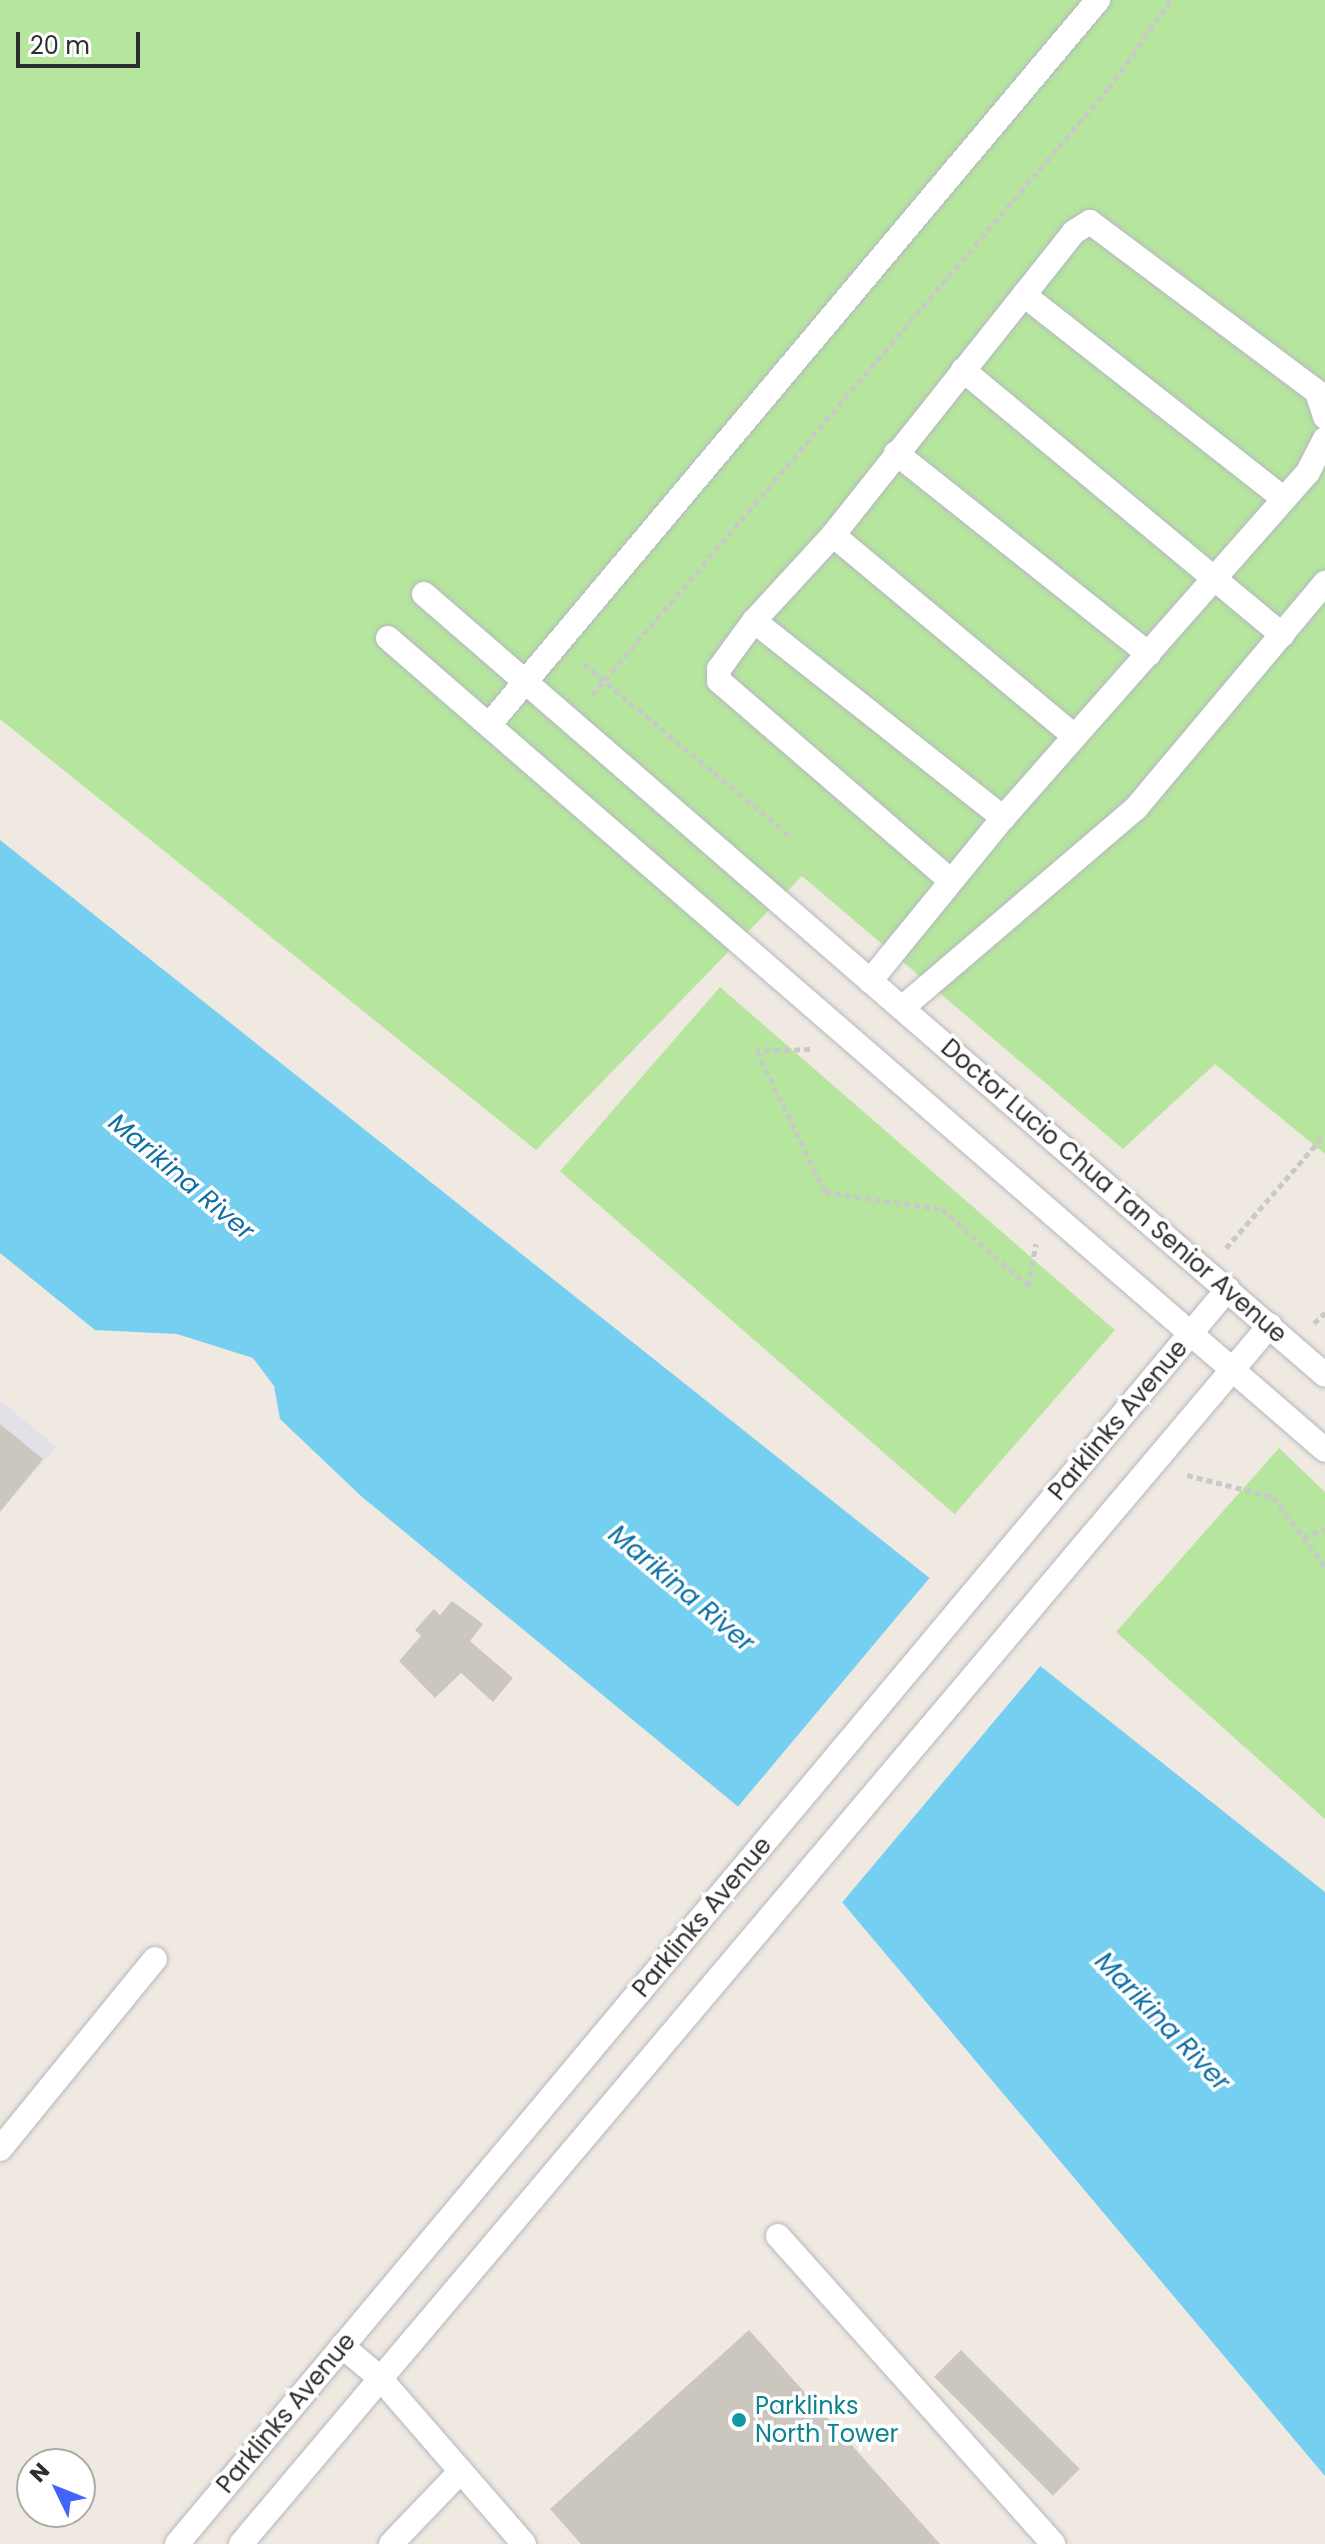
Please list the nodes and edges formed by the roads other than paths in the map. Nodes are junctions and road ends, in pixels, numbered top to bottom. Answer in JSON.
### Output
{"nodes":[{"id":1,"x":1098,"y":0,"type":"edge"},
{"id":2,"x":1024,"y":295,"type":"junction"},
{"id":3,"x":963,"y":370,"type":"junction"},
{"id":4,"x":1325,"y":417,"type":"edge"},
{"id":5,"x":1325,"y":439,"type":"edge"},
{"id":6,"x":896,"y":453,"type":"junction"},
{"id":7,"x":1284,"y":499,"type":"junction"},
{"id":8,"x":833,"y":535,"type":"junction"},
{"id":9,"x":1215,"y":577,"type":"junction"},
{"id":10,"x":1325,"y":583,"type":"edge"},
{"id":11,"x":424,"y":594,"type":"dead end"},
{"id":12,"x":754,"y":621,"type":"junction"},
{"id":13,"x":1282,"y":635,"type":"junction"},
{"id":14,"x":388,"y":638,"type":"dead end"},
{"id":15,"x":1149,"y":654,"type":"junction"},
{"id":16,"x":526,"y":682,"type":"junction"},
{"id":17,"x":489,"y":725,"type":"junction"},
{"id":18,"x":1074,"y":736,"type":"junction"},
{"id":19,"x":1003,"y":818,"type":"junction"},
{"id":20,"x":951,"y":881,"type":"junction"},
{"id":21,"x":870,"y":981,"type":"junction"},
{"id":22,"x":902,"y":1008,"type":"junction"},
{"id":23,"x":1228,"y":1289,"type":"junction"},
{"id":24,"x":1270,"y":1325,"type":"junction"},
{"id":25,"x":1192,"y":1331,"type":"junction"},
{"id":26,"x":1234,"y":1368,"type":"junction"},
{"id":27,"x":1325,"y":1375,"type":"edge"},
{"id":28,"x":1325,"y":1450,"type":"edge"},
{"id":29,"x":155,"y":1959,"type":"dead end"},
{"id":30,"x":0,"y":2149,"type":"edge"},
{"id":31,"x":778,"y":2236,"type":"dead end"},
{"id":32,"x":342,"y":2346,"type":"junction"},
{"id":33,"x":379,"y":2377,"type":"junction"},
{"id":34,"x":460,"y":2472,"type":"junction"},
{"id":35,"x":177,"y":2544,"type":"edge"},
{"id":36,"x":241,"y":2544,"type":"edge"},
{"id":37,"x":391,"y":2544,"type":"edge"},
{"id":38,"x":524,"y":2544,"type":"edge"},
{"id":39,"x":1053,"y":2544,"type":"edge"}],
"edges":[{"from":1,"to":16,"type":"lane"},
{"from":2,"to":3,"type":"lane"},
{"from":2,"to":4,"type":"lane"},
{"from":2,"to":7,"type":"lane"},
{"from":3,"to":6,"type":"lane"},
{"from":3,"to":9,"type":"lane"},
{"from":5,"to":7,"type":"lane"},
{"from":6,"to":8,"type":"lane"},
{"from":6,"to":15,"type":"lane"},
{"from":7,"to":9,"type":"lane"},
{"from":8,"to":12,"type":"lane"},
{"from":8,"to":18,"type":"lane"},
{"from":9,"to":13,"type":"lane"},
{"from":9,"to":15,"type":"lane"},
{"from":10,"to":13,"type":"lane"},
{"from":11,"to":16,"type":"lane","name":"Doctor Lucio Chua Tan Senior Avenue"},
{"from":12,"to":19,"type":"lane"},
{"from":12,"to":20,"type":"lane"},
{"from":13,"to":22,"type":"lane"},
{"from":14,"to":17,"type":"lane"},
{"from":15,"to":18,"type":"lane"},
{"from":16,"to":17,"type":"lane"},
{"from":16,"to":21,"type":"lane","name":"Doctor Lucio Chua Tan Senior Avenue"},
{"from":17,"to":25,"type":"lane"},
{"from":18,"to":19,"type":"lane"},
{"from":19,"to":20,"type":"lane"},
{"from":20,"to":21,"type":"lane"},
{"from":21,"to":22,"type":"lane","name":"Doctor Lucio Chua Tan Senior Avenue"},
{"from":22,"to":23,"type":"lane","name":"Doctor Lucio Chua Tan Senior Avenue"},
{"from":23,"to":24,"type":"lane","name":"Doctor Lucio Chua Tan Senior Avenue"},
{"from":23,"to":25,"type":"lane","name":"Parklinks Avenue"},
{"from":24,"to":26,"type":"lane","name":"Parklinks Avenue"},
{"from":24,"to":27,"type":"lane","name":"Doctor Lucio Chua Tan Senior Avenue"},
{"from":25,"to":26,"type":"lane"},
{"from":25,"to":32,"type":"lane","name":"Parklinks Avenue"},
{"from":26,"to":28,"type":"lane"},
{"from":26,"to":33,"type":"lane","name":"Parklinks Avenue"},
{"from":29,"to":30,"type":"lane"},
{"from":31,"to":39,"type":"lane"},
{"from":32,"to":33,"type":"lane"},
{"from":32,"to":35,"type":"lane","name":"Parklinks Avenue"},
{"from":33,"to":34,"type":"lane"},
{"from":33,"to":36,"type":"lane","name":"Parklinks Avenue"},
{"from":34,"to":37,"type":"lane"},
{"from":34,"to":38,"type":"lane"}]}
